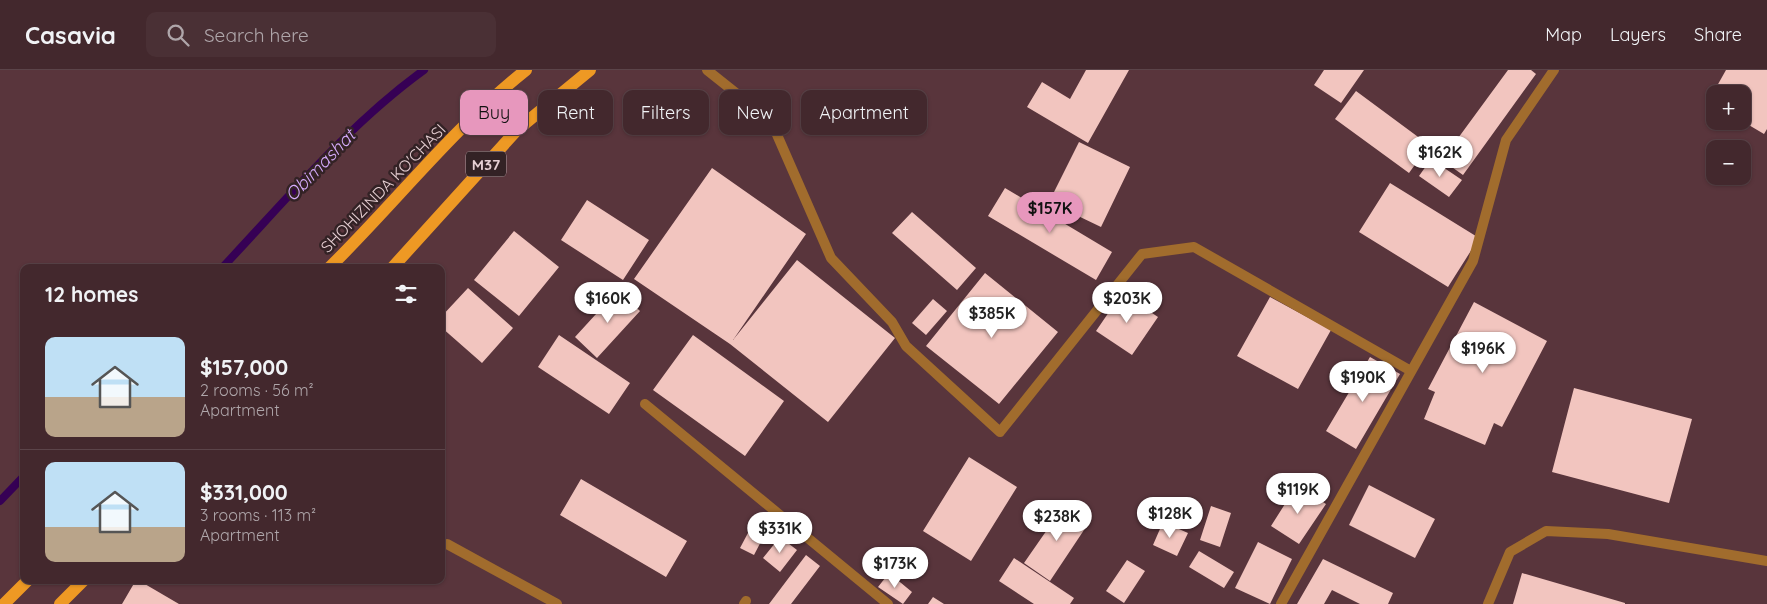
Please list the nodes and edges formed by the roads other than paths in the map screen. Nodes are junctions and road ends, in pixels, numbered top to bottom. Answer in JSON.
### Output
{"nodes":[{"id":1,"x":526,"y":70,"type":"edge"},
{"id":2,"x":590,"y":70,"type":"edge"},
{"id":3,"x":707,"y":70,"type":"edge"},
{"id":4,"x":1554,"y":70,"type":"edge"},
{"id":5,"x":333,"y":264,"type":"edge"},
{"id":6,"x":396,"y":264,"type":"edge"},
{"id":7,"x":1411,"y":371,"type":"junction"},
{"id":8,"x":645,"y":404,"type":"dead end"},
{"id":9,"x":447,"y":544,"type":"dead end"},
{"id":10,"x":1767,"y":561,"type":"edge"},
{"id":11,"x":24,"y":584,"type":"edge"},
{"id":12,"x":80,"y":584,"type":"edge"},
{"id":13,"x":4,"y":604,"type":"edge"},
{"id":14,"x":60,"y":604,"type":"edge"},
{"id":15,"x":557,"y":604,"type":"edge"},
{"id":16,"x":888,"y":604,"type":"edge"},
{"id":17,"x":1281,"y":604,"type":"edge"},
{"id":18,"x":1488,"y":604,"type":"edge"}],
"edges":[{"from":1,"to":5,"type":"main road","name":"SHOHIZINDA KO'CHASI","number":"M37"},
{"from":2,"to":6,"type":"main road","number":"M37"},
{"from":3,"to":7,"type":"street"},
{"from":4,"to":7,"type":"street"},
{"from":7,"to":17,"type":"street"},
{"from":8,"to":16,"type":"street"},
{"from":9,"to":15,"type":"street"},
{"from":10,"to":18,"type":"street"},
{"from":11,"to":13,"type":"main road"},
{"from":12,"to":14,"type":"main road"}]}
